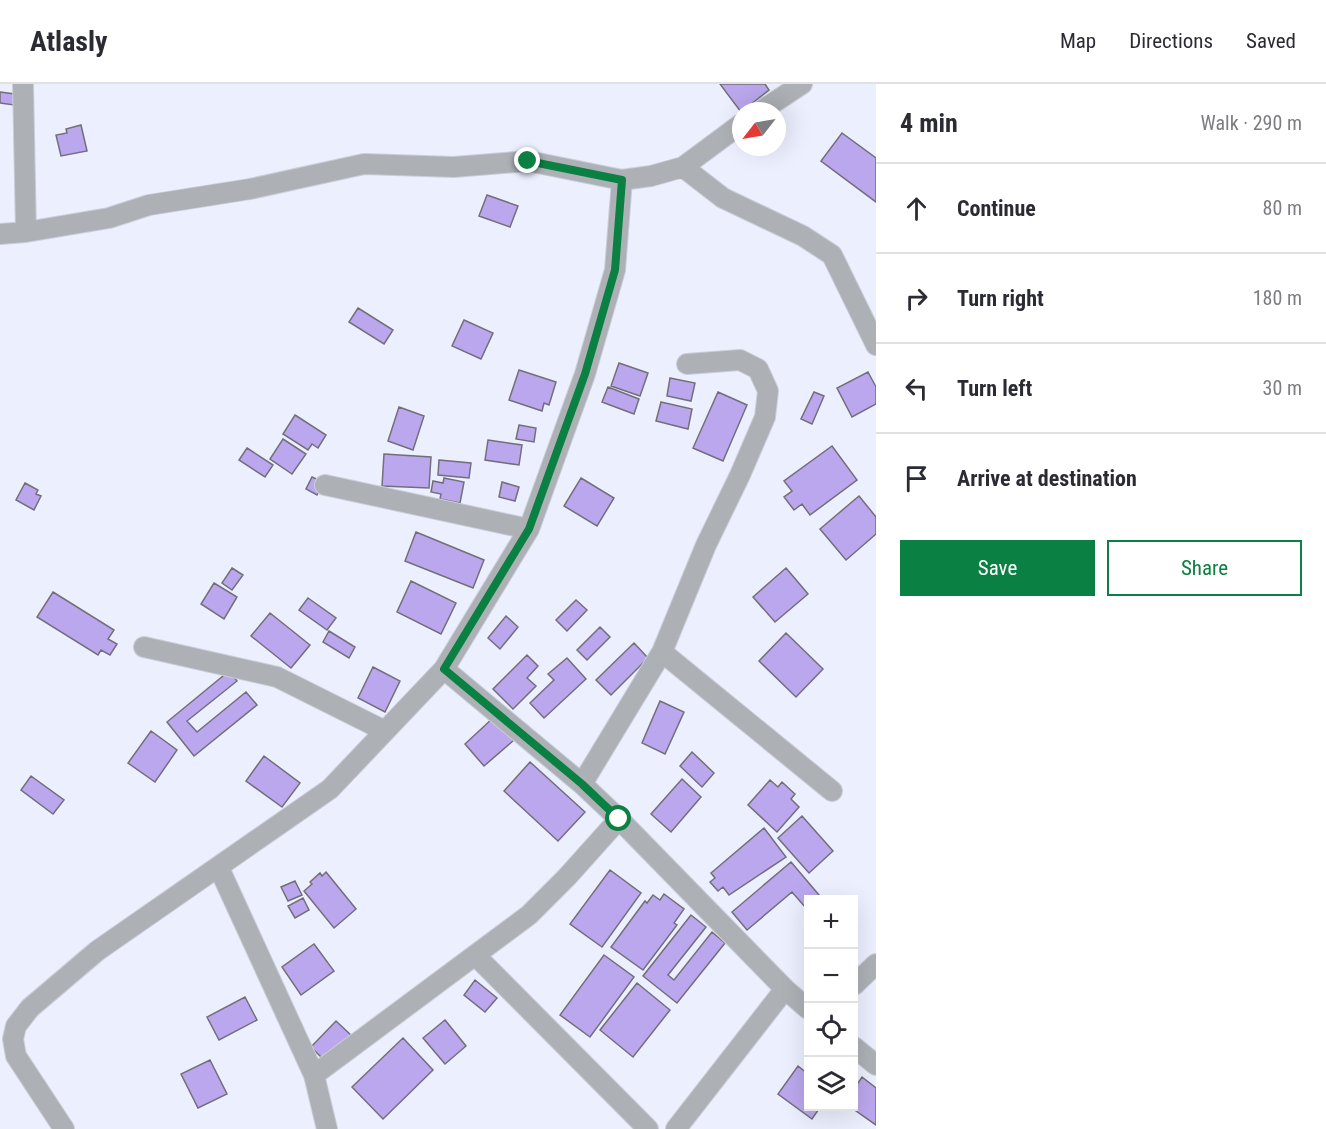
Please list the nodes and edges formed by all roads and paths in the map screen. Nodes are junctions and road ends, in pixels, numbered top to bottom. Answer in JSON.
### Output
{"nodes":[{"id":1,"x":23,"y":84,"type":"edge"},
{"id":2,"x":802,"y":84,"type":"edge"},
{"id":3,"x":775,"y":102,"type":"edge"},
{"id":4,"x":732,"y":131,"type":"edge"},
{"id":5,"x":683,"y":167,"type":"junction"},
{"id":6,"x":622,"y":180,"type":"junction"},
{"id":7,"x":26,"y":232,"type":"junction"},
{"id":8,"x":0,"y":234,"type":"edge"},
{"id":9,"x":876,"y":345,"type":"edge"},
{"id":10,"x":687,"y":364,"type":"dead end"},
{"id":11,"x":325,"y":485,"type":"dead end"},
{"id":12,"x":529,"y":529,"type":"junction"},
{"id":13,"x":144,"y":647,"type":"dead end"},
{"id":14,"x":662,"y":652,"type":"junction"},
{"id":15,"x":444,"y":669,"type":"junction"},
{"id":16,"x":385,"y":731,"type":"junction"},
{"id":17,"x":582,"y":784,"type":"junction"},
{"id":18,"x":832,"y":791,"type":"dead end"},
{"id":19,"x":619,"y":819,"type":"junction"},
{"id":20,"x":219,"y":868,"type":"junction"},
{"id":21,"x":476,"y":956,"type":"junction"},
{"id":22,"x":876,"y":964,"type":"edge"},
{"id":23,"x":858,"y":981,"type":"edge"},
{"id":24,"x":785,"y":989,"type":"junction"},
{"id":25,"x":804,"y":1006,"type":"edge"},
{"id":26,"x":858,"y":1050,"type":"edge"},
{"id":27,"x":876,"y":1065,"type":"edge"},
{"id":28,"x":314,"y":1074,"type":"junction"},
{"id":29,"x":64,"y":1129,"type":"edge"},
{"id":30,"x":327,"y":1129,"type":"edge"},
{"id":31,"x":648,"y":1129,"type":"edge"},
{"id":32,"x":676,"y":1129,"type":"edge"}],
"edges":[{"from":1,"to":7,"type":"street"},
{"from":2,"to":3,"type":"street"},
{"from":4,"to":5,"type":"street"},
{"from":5,"to":6,"type":"street"},
{"from":5,"to":9,"type":"street"},
{"from":6,"to":7,"type":"street"},
{"from":6,"to":12,"type":"street"},
{"from":7,"to":8,"type":"street"},
{"from":10,"to":14,"type":"street"},
{"from":11,"to":12,"type":"street"},
{"from":12,"to":15,"type":"street"},
{"from":13,"to":16,"type":"street"},
{"from":14,"to":17,"type":"street"},
{"from":14,"to":18,"type":"street"},
{"from":15,"to":16,"type":"street"},
{"from":15,"to":17,"type":"street"},
{"from":16,"to":20,"type":"street"},
{"from":17,"to":19,"type":"street"},
{"from":19,"to":21,"type":"street"},
{"from":19,"to":24,"type":"street"},
{"from":20,"to":28,"type":"street"},
{"from":20,"to":29,"type":"street"},
{"from":21,"to":28,"type":"street"},
{"from":21,"to":31,"type":"street"},
{"from":22,"to":23,"type":"street"},
{"from":24,"to":25,"type":"street"},
{"from":24,"to":32,"type":"street"},
{"from":26,"to":27,"type":"street"},
{"from":28,"to":30,"type":"street"}]}
